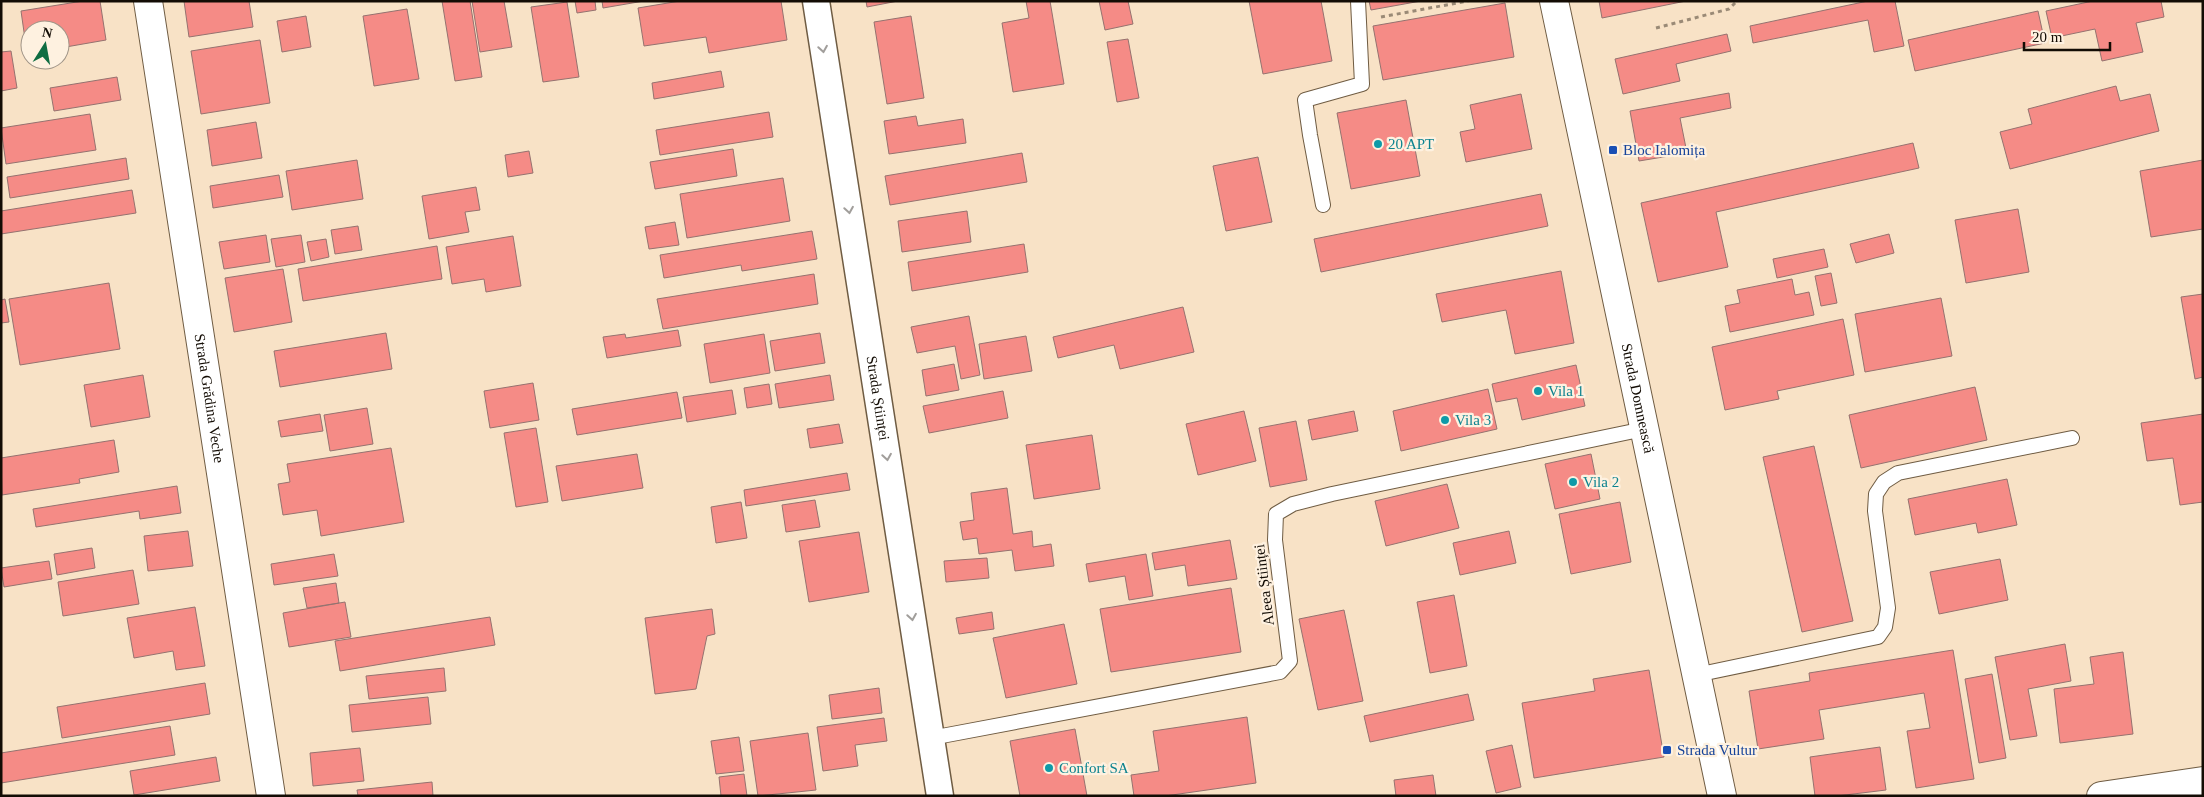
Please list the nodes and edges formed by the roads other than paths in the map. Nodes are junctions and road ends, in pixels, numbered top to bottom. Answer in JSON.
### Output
{"nodes":[{"id":1,"x":148,"y":1,"type":"edge"},
{"id":2,"x":816,"y":1,"type":"edge"},
{"id":3,"x":1358,"y":1,"type":"edge"},
{"id":4,"x":1554,"y":1,"type":"edge"},
{"id":5,"x":1323,"y":205,"type":"dead end"},
{"id":6,"x":1644,"y":429,"type":"junction"},
{"id":7,"x":2072,"y":438,"type":"dead end"},
{"id":8,"x":1696,"y":675,"type":"junction"},
{"id":9,"x":931,"y":738,"type":"junction"},
{"id":10,"x":2203,"y":781,"type":"edge"},
{"id":11,"x":271,"y":796,"type":"edge"},
{"id":12,"x":940,"y":796,"type":"edge"},
{"id":13,"x":1722,"y":796,"type":"edge"},
{"id":14,"x":2101,"y":796,"type":"edge"}],
"edges":[{"from":1,"to":11,"type":"street","name":"Strada Grădina Veche"},
{"from":2,"to":9,"type":"street","name":"Strada Științei","one_way":true},
{"from":3,"to":5,"type":"lane"},
{"from":4,"to":6,"type":"street","name":"Strada Domnească"},
{"from":6,"to":8,"type":"street","name":"Strada Domnească"},
{"from":6,"to":9,"type":"lane","name":"Aleea Științei"},
{"from":7,"to":8,"type":"lane"},
{"from":8,"to":13,"type":"street","name":"Strada Domnească"},
{"from":9,"to":12,"type":"street","name":"Strada Științei"},
{"from":10,"to":14,"type":"street"}]}
